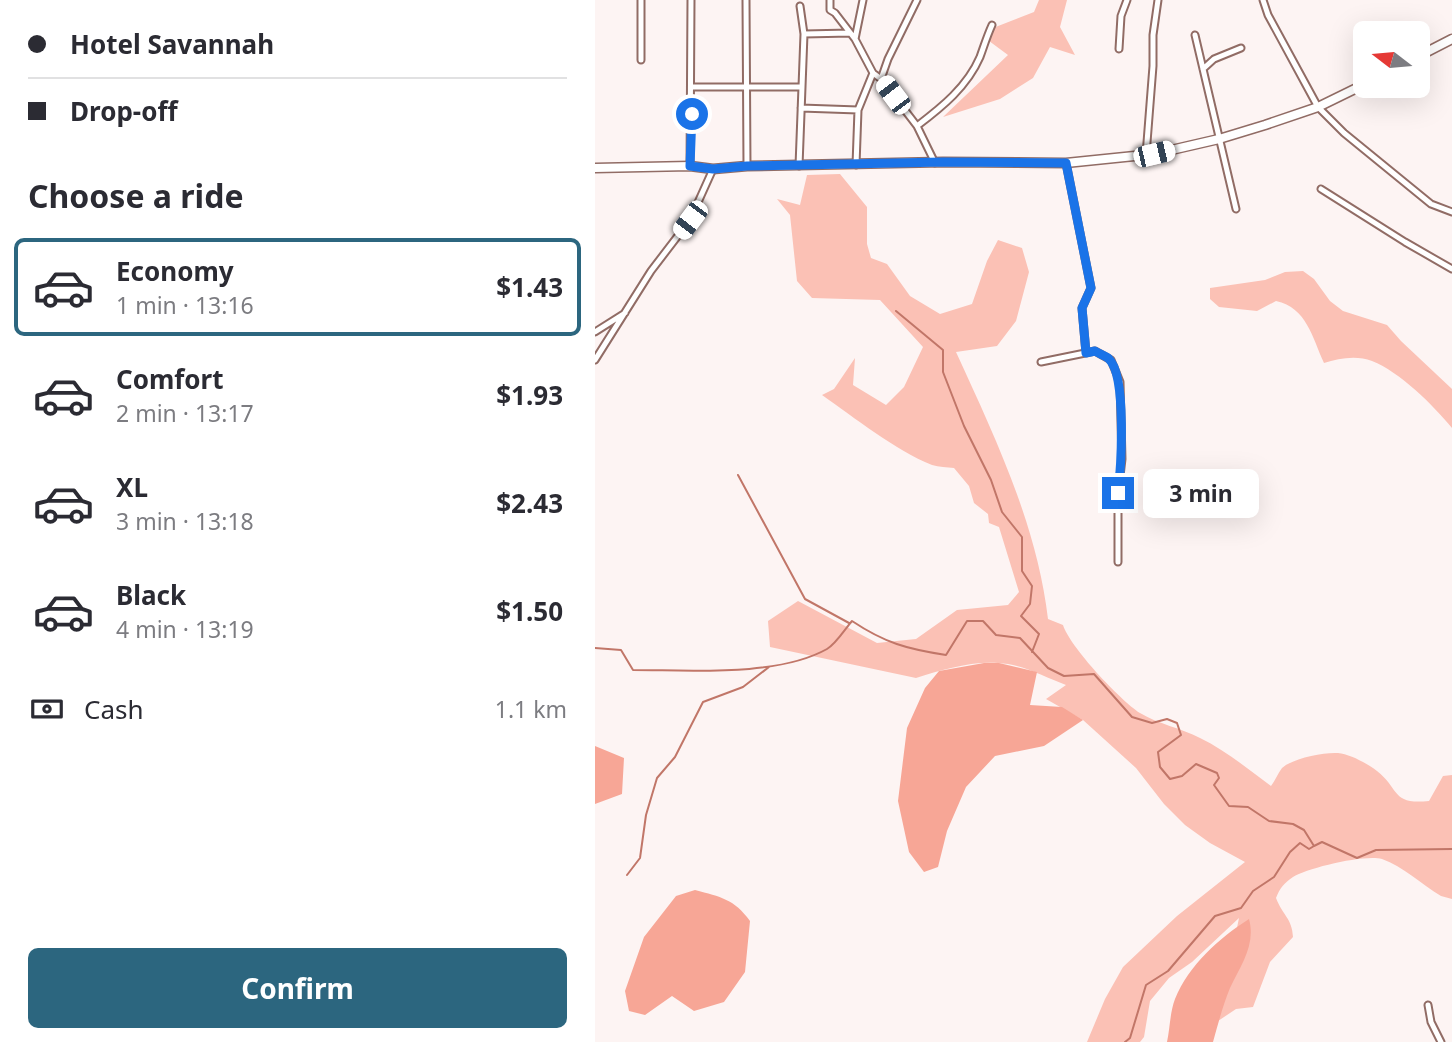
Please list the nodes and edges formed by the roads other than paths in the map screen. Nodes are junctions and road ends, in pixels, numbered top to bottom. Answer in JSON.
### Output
{"nodes":[{"id":1,"x":641,"y":0,"type":"edge"},
{"id":2,"x":691,"y":0,"type":"edge"},
{"id":3,"x":746,"y":0,"type":"edge"},
{"id":4,"x":830,"y":0,"type":"edge"},
{"id":5,"x":863,"y":0,"type":"edge"},
{"id":6,"x":918,"y":0,"type":"edge"},
{"id":7,"x":1127,"y":0,"type":"edge"},
{"id":8,"x":1158,"y":0,"type":"edge"},
{"id":9,"x":1263,"y":0,"type":"edge"},
{"id":10,"x":800,"y":6,"type":"dead end"},
{"id":11,"x":992,"y":25,"type":"dead end"},
{"id":12,"x":850,"y":33,"type":"junction"},
{"id":13,"x":804,"y":34,"type":"junction"},
{"id":14,"x":1195,"y":35,"type":"dead end"},
{"id":15,"x":1452,"y":38,"type":"edge"},
{"id":16,"x":855,"y":39,"type":"junction"},
{"id":17,"x":1241,"y":48,"type":"dead end"},
{"id":18,"x":1119,"y":49,"type":"dead end"},
{"id":19,"x":1430,"y":50,"type":"edge"},
{"id":20,"x":641,"y":60,"type":"dead end"},
{"id":21,"x":1203,"y":69,"type":"junction"},
{"id":22,"x":873,"y":74,"type":"junction"},
{"id":23,"x":881,"y":79,"type":"junction"},
{"id":24,"x":692,"y":87,"type":"junction"},
{"id":25,"x":745,"y":87,"type":"junction"},
{"id":26,"x":801,"y":88,"type":"junction"},
{"id":27,"x":1353,"y":90,"type":"edge"},
{"id":28,"x":1318,"y":107,"type":"junction"},
{"id":29,"x":801,"y":108,"type":"junction"},
{"id":30,"x":858,"y":110,"type":"junction"},
{"id":31,"x":917,"y":126,"type":"junction"},
{"id":32,"x":1219,"y":139,"type":"junction"},
{"id":33,"x":1146,"y":155,"type":"junction"},
{"id":34,"x":935,"y":163,"type":"junction"},
{"id":35,"x":1066,"y":163,"type":"junction"},
{"id":36,"x":856,"y":165,"type":"junction"},
{"id":37,"x":690,"y":166,"type":"junction"},
{"id":38,"x":747,"y":166,"type":"junction"},
{"id":39,"x":799,"y":166,"type":"junction"},
{"id":40,"x":595,"y":168,"type":"edge"},
{"id":41,"x":713,"y":169,"type":"junction"},
{"id":42,"x":1321,"y":189,"type":"dead end"},
{"id":43,"x":1236,"y":209,"type":"dead end"},
{"id":44,"x":1452,"y":212,"type":"edge"},
{"id":45,"x":1452,"y":269,"type":"edge"},
{"id":46,"x":627,"y":311,"type":"junction"},
{"id":47,"x":595,"y":332,"type":"edge"},
{"id":48,"x":1086,"y":353,"type":"junction"},
{"id":49,"x":595,"y":360,"type":"edge"},
{"id":50,"x":1041,"y":362,"type":"dead end"},
{"id":51,"x":1118,"y":562,"type":"dead end"},
{"id":52,"x":1428,"y":1005,"type":"dead end"},
{"id":53,"x":1441,"y":1042,"type":"edge"}],
"edges":[{"from":1,"to":20,"type":"street"},
{"from":2,"to":24,"type":"street"},
{"from":3,"to":25,"type":"street"},
{"from":4,"to":12,"type":"street"},
{"from":5,"to":16,"type":"street"},
{"from":6,"to":23,"type":"street"},
{"from":7,"to":18,"type":"street"},
{"from":8,"to":33,"type":"street"},
{"from":9,"to":28,"type":"street"},
{"from":10,"to":13,"type":"street"},
{"from":11,"to":31,"type":"street"},
{"from":12,"to":13,"type":"street"},
{"from":12,"to":16,"type":"street"},
{"from":13,"to":26,"type":"street"},
{"from":14,"to":21,"type":"street"},
{"from":15,"to":19,"type":"highway"},
{"from":16,"to":22,"type":"street"},
{"from":17,"to":21,"type":"street"},
{"from":21,"to":32,"type":"street"},
{"from":22,"to":23,"type":"street"},
{"from":22,"to":30,"type":"street"},
{"from":23,"to":31,"type":"street"},
{"from":24,"to":25,"type":"street"},
{"from":24,"to":37,"type":"street"},
{"from":25,"to":26,"type":"street"},
{"from":25,"to":38,"type":"street"},
{"from":26,"to":29,"type":"street"},
{"from":27,"to":28,"type":"highway"},
{"from":28,"to":32,"type":"highway"},
{"from":28,"to":44,"type":"street"},
{"from":29,"to":30,"type":"street"},
{"from":29,"to":39,"type":"street"},
{"from":30,"to":36,"type":"street"},
{"from":31,"to":34,"type":"street"},
{"from":32,"to":33,"type":"highway"},
{"from":32,"to":43,"type":"street"},
{"from":33,"to":35,"type":"highway"},
{"from":34,"to":35,"type":"highway"},
{"from":34,"to":36,"type":"highway"},
{"from":35,"to":48,"type":"street"},
{"from":36,"to":39,"type":"highway"},
{"from":37,"to":40,"type":"highway"},
{"from":37,"to":41,"type":"highway"},
{"from":38,"to":39,"type":"highway"},
{"from":38,"to":41,"type":"highway"},
{"from":41,"to":46,"type":"street"},
{"from":42,"to":45,"type":"street"},
{"from":46,"to":47,"type":"street"},
{"from":46,"to":49,"type":"street"},
{"from":48,"to":50,"type":"street"},
{"from":48,"to":51,"type":"street"},
{"from":52,"to":53,"type":"street"}]}
